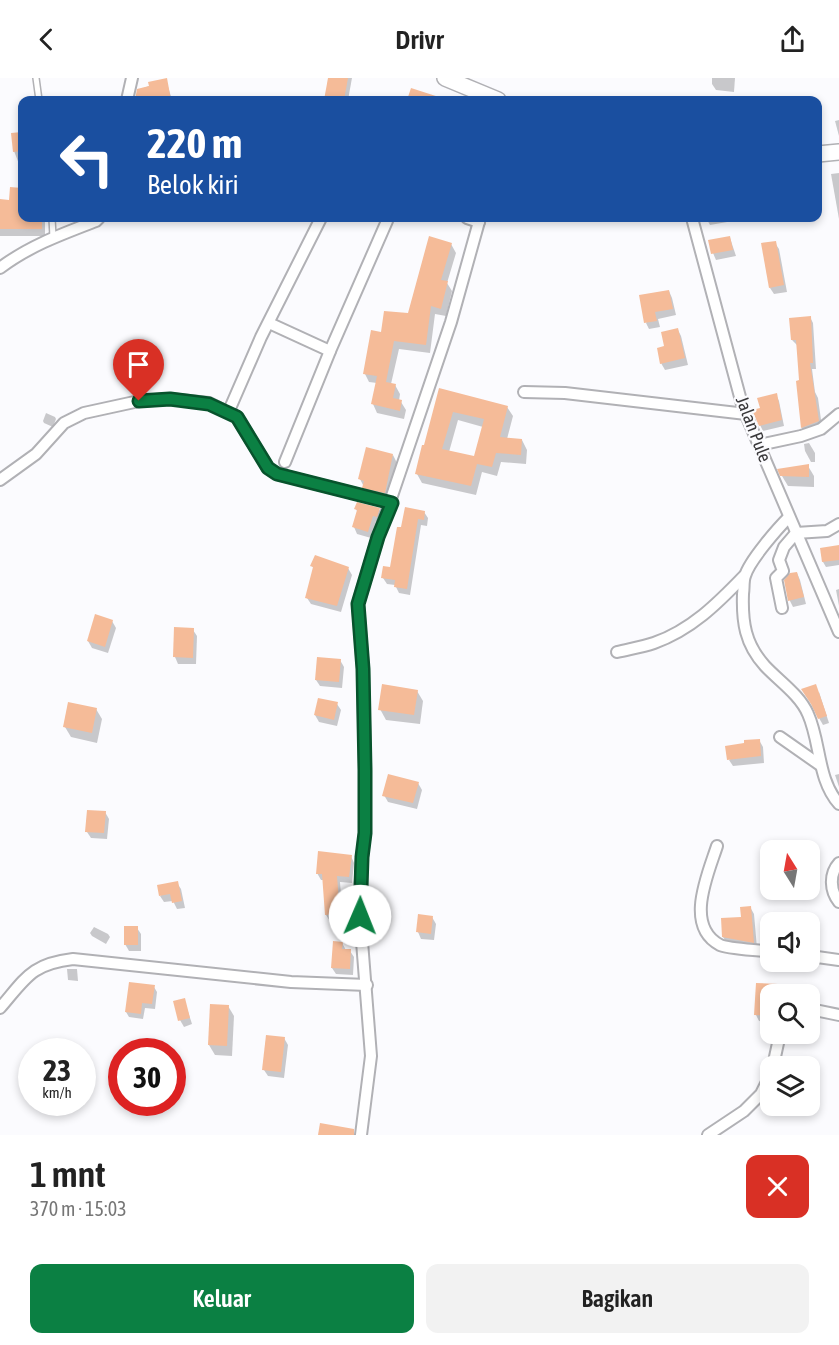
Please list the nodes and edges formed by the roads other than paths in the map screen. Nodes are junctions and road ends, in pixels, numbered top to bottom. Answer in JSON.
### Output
{"nodes":[{"id":1,"x":36,"y":78,"type":"edge"},
{"id":2,"x":132,"y":78,"type":"edge"},
{"id":3,"x":445,"y":78,"type":"edge"},
{"id":4,"x":38,"y":96,"type":"edge"},
{"id":5,"x":128,"y":96,"type":"edge"},
{"id":6,"x":488,"y":96,"type":"edge"},
{"id":7,"x":839,"y":152,"type":"edge"},
{"id":8,"x":822,"y":154,"type":"edge"},
{"id":9,"x":52,"y":222,"type":"edge"},
{"id":10,"x":93,"y":222,"type":"edge"},
{"id":11,"x":319,"y":222,"type":"edge"},
{"id":12,"x":387,"y":222,"type":"edge"},
{"id":13,"x":478,"y":222,"type":"edge"},
{"id":14,"x":693,"y":222,"type":"edge"},
{"id":15,"x":53,"y":237,"type":"junction"},
{"id":16,"x":0,"y":268,"type":"edge"},
{"id":17,"x":268,"y":323,"type":"junction"},
{"id":18,"x":330,"y":351,"type":"junction"},
{"id":19,"x":525,"y":392,"type":"dead end"},
{"id":20,"x":231,"y":406,"type":"dead end"},
{"id":21,"x":746,"y":414,"type":"junction"},
{"id":22,"x":839,"y":414,"type":"edge"},
{"id":23,"x":759,"y":445,"type":"junction"},
{"id":24,"x":285,"y":462,"type":"dead end"},
{"id":25,"x":0,"y":480,"type":"edge"},
{"id":26,"x":392,"y":503,"type":"junction"},
{"id":27,"x":789,"y":517,"type":"junction"},
{"id":28,"x":839,"y":524,"type":"edge"},
{"id":29,"x":796,"y":533,"type":"junction"},
{"id":30,"x":744,"y":576,"type":"junction"},
{"id":31,"x":782,"y":608,"type":"dead end"},
{"id":32,"x":834,"y":610,"type":"edge"},
{"id":33,"x":839,"y":632,"type":"edge"},
{"id":34,"x":617,"y":652,"type":"dead end"},
{"id":35,"x":780,"y":737,"type":"dead end"},
{"id":36,"x":820,"y":765,"type":"junction"},
{"id":37,"x":839,"y":804,"type":"edge"},
{"id":38,"x":717,"y":846,"type":"dead end"},
{"id":39,"x":839,"y":863,"type":"edge"},
{"id":40,"x":839,"y":902,"type":"edge"},
{"id":41,"x":760,"y":950,"type":"edge"},
{"id":42,"x":820,"y":957,"type":"edge"},
{"id":43,"x":839,"y":960,"type":"edge"},
{"id":44,"x":367,"y":985,"type":"junction"},
{"id":45,"x":0,"y":1008,"type":"edge"},
{"id":46,"x":820,"y":1011,"type":"edge"},
{"id":47,"x":839,"y":1015,"type":"edge"},
{"id":48,"x":760,"y":1095,"type":"edge"},
{"id":49,"x":361,"y":1135,"type":"edge"},
{"id":50,"x":708,"y":1135,"type":"edge"}],
"edges":[{"from":1,"to":4,"type":"lane"},
{"from":2,"to":5,"type":"street"},
{"from":3,"to":6,"type":"main road"},
{"from":7,"to":8,"type":"main road"},
{"from":9,"to":15,"type":"lane"},
{"from":10,"to":15,"type":"street"},
{"from":11,"to":17,"type":"street"},
{"from":12,"to":18,"type":"street"},
{"from":13,"to":26,"type":"street"},
{"from":14,"to":21,"type":"street","name":"Jalan Pule"},
{"from":15,"to":16,"type":"street"},
{"from":17,"to":18,"type":"street"},
{"from":17,"to":20,"type":"street"},
{"from":18,"to":24,"type":"street"},
{"from":19,"to":21,"type":"street"},
{"from":21,"to":23,"type":"street","name":"Jalan Pule"},
{"from":22,"to":23,"type":"street"},
{"from":23,"to":27,"type":"street","name":"Jalan Pule"},
{"from":25,"to":26,"type":"street"},
{"from":26,"to":44,"type":"street"},
{"from":27,"to":29,"type":"street","name":"Jalan Pule"},
{"from":27,"to":30,"type":"street"},
{"from":28,"to":29,"type":"street"},
{"from":29,"to":31,"type":"street"},
{"from":29,"to":32,"type":"street","name":"Jalan Pule"},
{"from":30,"to":34,"type":"street"},
{"from":30,"to":36,"type":"street"},
{"from":32,"to":33,"type":"street","name":"Jalan Pule"},
{"from":35,"to":36,"type":"street"},
{"from":36,"to":37,"type":"street"},
{"from":38,"to":41,"type":"street"},
{"from":39,"to":40,"type":"street"},
{"from":42,"to":43,"type":"street"},
{"from":44,"to":45,"type":"street"},
{"from":44,"to":49,"type":"street"},
{"from":46,"to":47,"type":"street"},
{"from":48,"to":50,"type":"street"}]}
